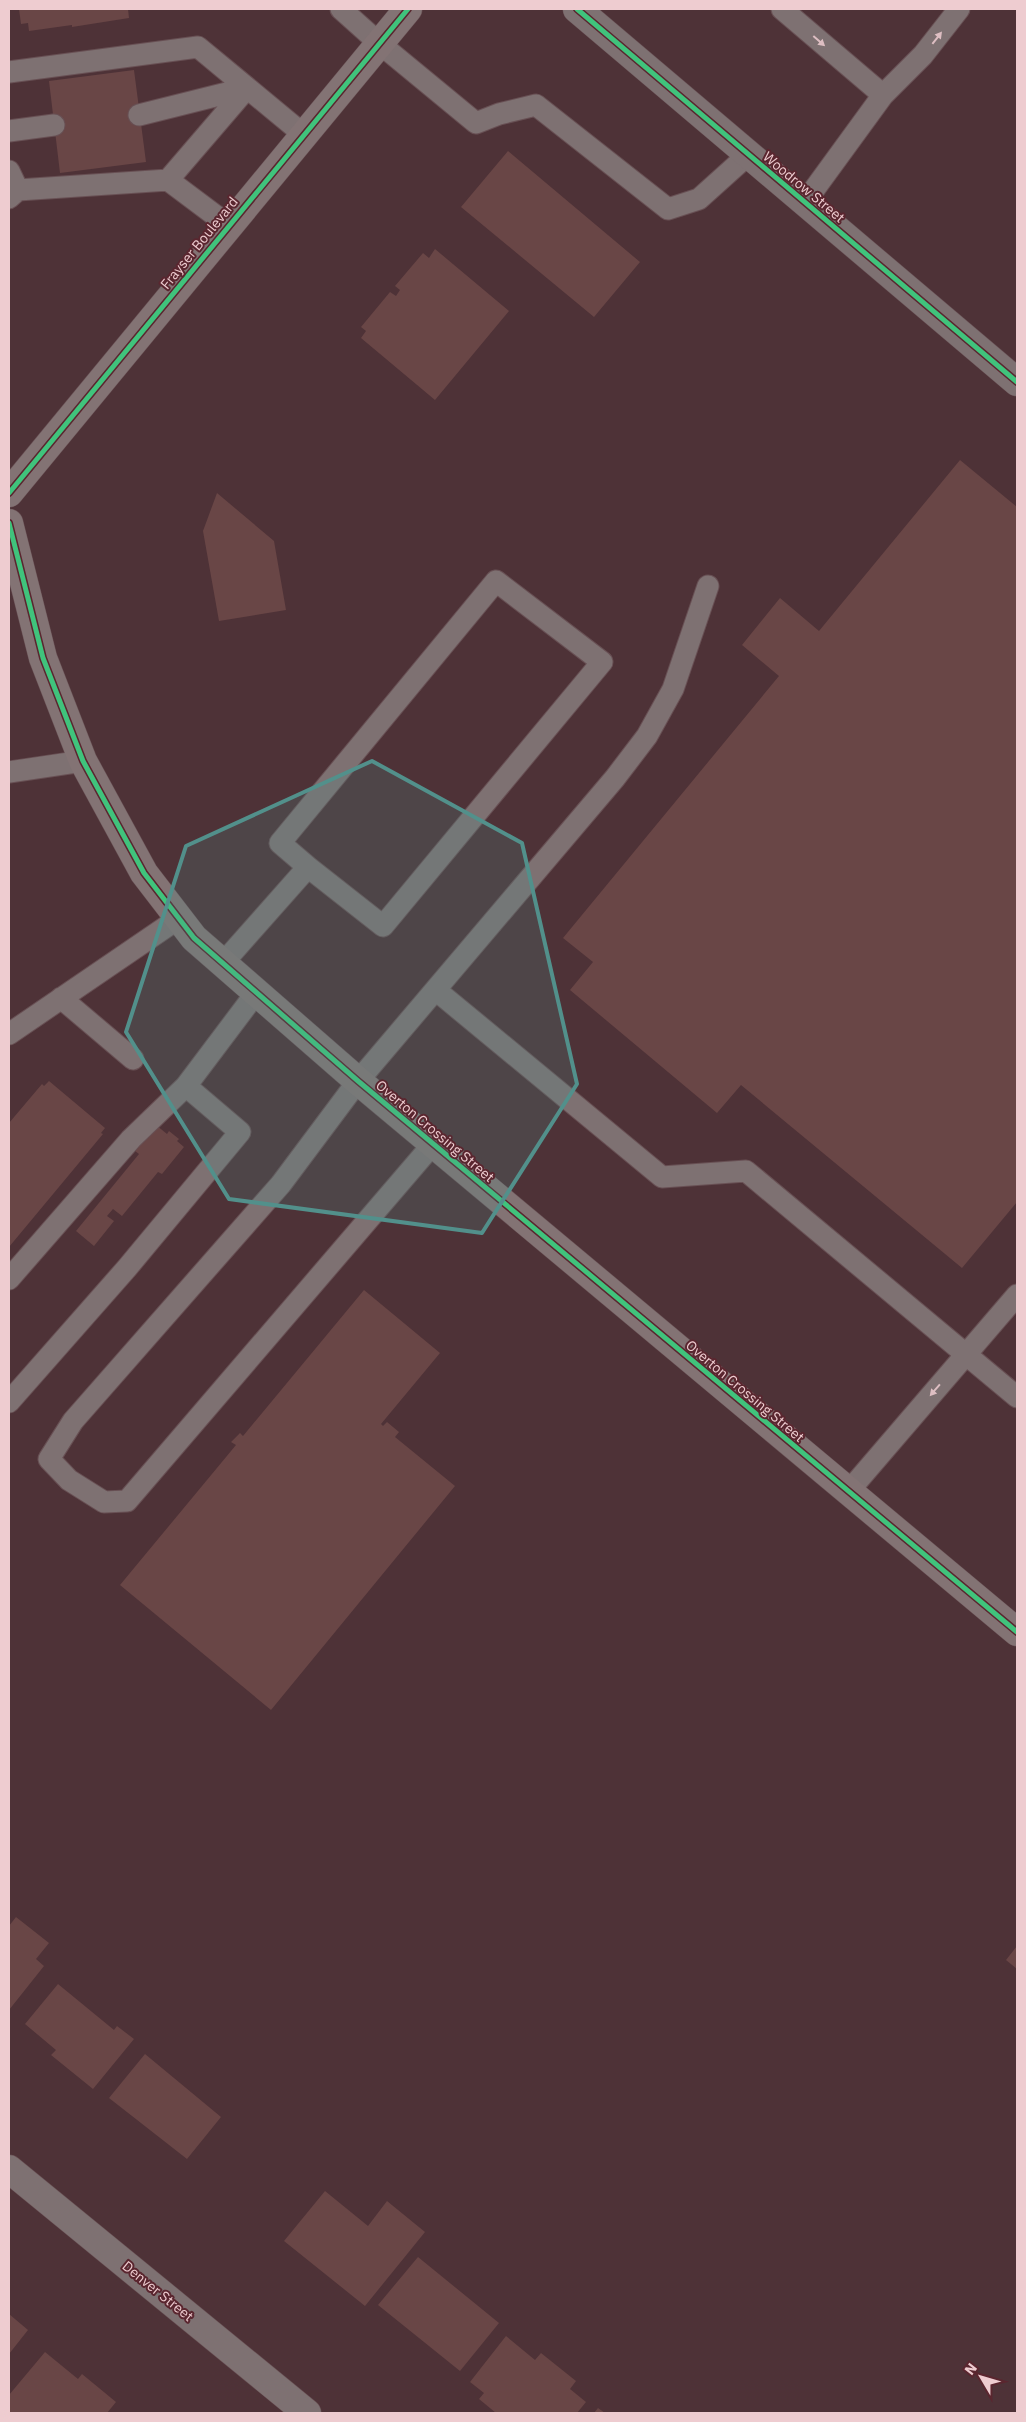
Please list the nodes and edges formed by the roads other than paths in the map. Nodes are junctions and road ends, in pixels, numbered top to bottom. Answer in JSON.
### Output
{"nodes":[{"id":1,"x":341,"y":9,"type":"edge"},
{"id":2,"x":408,"y":9,"type":"edge"},
{"id":3,"x":577,"y":9,"type":"edge"},
{"id":4,"x":782,"y":9,"type":"edge"},
{"id":5,"x":959,"y":9,"type":"edge"},
{"id":6,"x":379,"y":43,"type":"junction"},
{"id":7,"x":9,"y":72,"type":"edge"},
{"id":8,"x":248,"y":88,"type":"junction"},
{"id":9,"x":883,"y":95,"type":"junction"},
{"id":10,"x":140,"y":115,"type":"dead end"},
{"id":11,"x":54,"y":125,"type":"dead end"},
{"id":12,"x":9,"y":132,"type":"edge"},
{"id":13,"x":302,"y":134,"type":"junction"},
{"id":14,"x":749,"y":154,"type":"junction"},
{"id":15,"x":168,"y":180,"type":"junction"},
{"id":16,"x":12,"y":187,"type":"edge"},
{"id":17,"x":805,"y":202,"type":"junction"},
{"id":18,"x":228,"y":225,"type":"junction"},
{"id":19,"x":1017,"y":382,"type":"edge"},
{"id":20,"x":9,"y":493,"type":"edge"},
{"id":21,"x":9,"y":523,"type":"edge"},
{"id":22,"x":708,"y":586,"type":"dead end"},
{"id":23,"x":83,"y":761,"type":"junction"},
{"id":24,"x":9,"y":772,"type":"edge"},
{"id":25,"x":308,"y":867,"type":"junction"},
{"id":26,"x":179,"y":918,"type":"junction"},
{"id":27,"x":223,"y":963,"type":"junction"},
{"id":28,"x":436,"y":991,"type":"junction"},
{"id":29,"x":256,"y":993,"type":"junction"},
{"id":30,"x":61,"y":998,"type":"junction"},
{"id":31,"x":9,"y":1034,"type":"edge"},
{"id":32,"x":134,"y":1059,"type":"dead end"},
{"id":33,"x":358,"y":1081,"type":"junction"},
{"id":34,"x":186,"y":1086,"type":"junction"},
{"id":35,"x":433,"y":1144,"type":"junction"},
{"id":36,"x":9,"y":1278,"type":"edge"},
{"id":37,"x":1017,"y":1295,"type":"edge"},
{"id":38,"x":967,"y":1353,"type":"junction"},
{"id":39,"x":1017,"y":1397,"type":"edge"},
{"id":40,"x":9,"y":1402,"type":"edge"},
{"id":41,"x":848,"y":1492,"type":"junction"},
{"id":42,"x":1017,"y":1632,"type":"edge"},
{"id":43,"x":9,"y":2168,"type":"edge"},
{"id":44,"x":307,"y":2413,"type":"edge"}],
"edges":[{"from":1,"to":6,"type":"lane"},
{"from":2,"to":6,"type":"main road","name":"Frayser Boulevard"},
{"from":3,"to":14,"type":"street","name":"Woodrow Street"},
{"from":4,"to":9,"type":"lane","one_way":true},
{"from":9,"to":5,"type":"lane","one_way":true},
{"from":6,"to":13,"type":"main road","name":"Frayser Boulevard"},
{"from":6,"to":14,"type":"lane"},
{"from":7,"to":8,"type":"lane"},
{"from":8,"to":10,"type":"lane"},
{"from":8,"to":13,"type":"lane"},
{"from":8,"to":15,"type":"lane"},
{"from":9,"to":17,"type":"lane"},
{"from":11,"to":12,"type":"lane"},
{"from":13,"to":18,"type":"main road","name":"Frayser Boulevard"},
{"from":14,"to":17,"type":"street","name":"Woodrow Street"},
{"from":15,"to":16,"type":"lane"},
{"from":15,"to":18,"type":"lane"},
{"from":17,"to":19,"type":"street","name":"Woodrow Street"},
{"from":18,"to":20,"type":"main road","name":"Frayser Boulevard"},
{"from":21,"to":23,"type":"main road","name":"Overton Crossing Street"},
{"from":22,"to":28,"type":"lane"},
{"from":23,"to":24,"type":"lane"},
{"from":23,"to":26,"type":"main road","name":"Overton Crossing Street"},
{"from":25,"to":25,"type":"lane"},
{"from":25,"to":27,"type":"lane"},
{"from":26,"to":27,"type":"main road","name":"Overton Crossing Street"},
{"from":26,"to":30,"type":"lane"},
{"from":27,"to":29,"type":"main road","name":"Overton Crossing Street"},
{"from":28,"to":33,"type":"lane"},
{"from":28,"to":38,"type":"lane"},
{"from":29,"to":33,"type":"main road","name":"Overton Crossing Street"},
{"from":29,"to":34,"type":"lane"},
{"from":30,"to":31,"type":"lane"},
{"from":30,"to":32,"type":"lane"},
{"from":33,"to":35,"type":"main road","name":"Overton Crossing Street"},
{"from":33,"to":35,"type":"lane"},
{"from":34,"to":36,"type":"lane"},
{"from":34,"to":40,"type":"lane"},
{"from":35,"to":41,"type":"main road","name":"Overton Crossing Street"},
{"from":37,"to":38,"type":"lane"},
{"from":38,"to":39,"type":"lane"},
{"from":38,"to":41,"type":"lane","one_way":true},
{"from":41,"to":42,"type":"main road","name":"Overton Crossing Street"},
{"from":43,"to":44,"type":"street","name":"Denver Street"}]}
